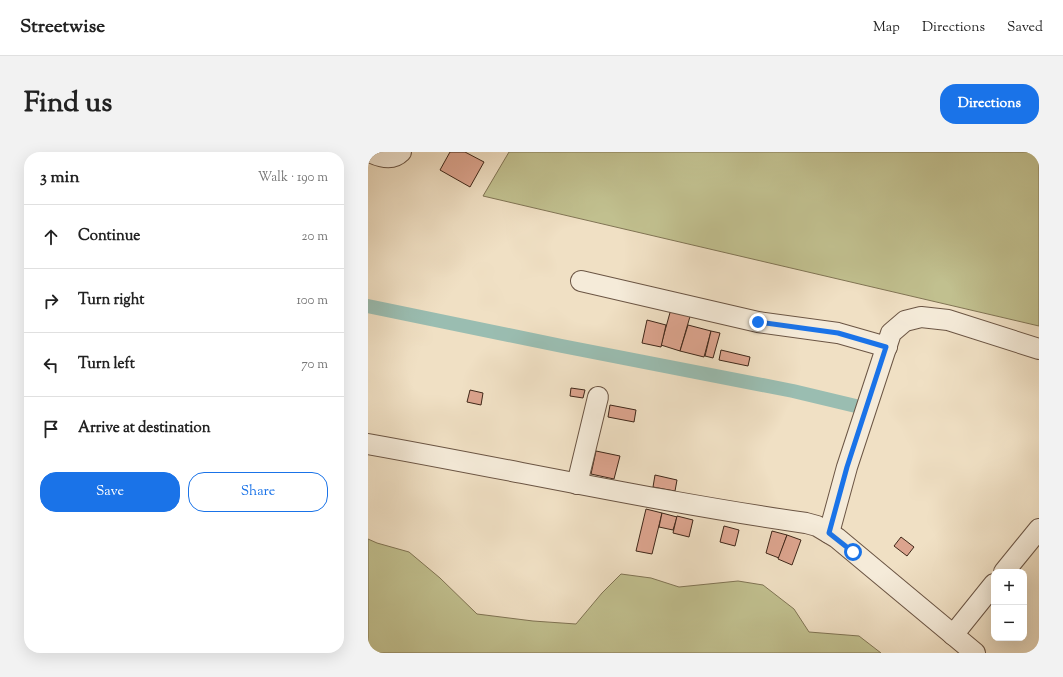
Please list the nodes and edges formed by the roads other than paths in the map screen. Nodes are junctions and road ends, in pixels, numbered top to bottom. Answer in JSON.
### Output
{"nodes":[{"id":1,"x":370,"y":152,"type":"edge"},
{"id":2,"x":401,"y":152,"type":"edge"},
{"id":3,"x":581,"y":281,"type":"dead end"},
{"id":4,"x":886,"y":347,"type":"junction"},
{"id":5,"x":1039,"y":349,"type":"edge"},
{"id":6,"x":598,"y":397,"type":"dead end"},
{"id":7,"x":368,"y":444,"type":"edge"},
{"id":8,"x":577,"y":484,"type":"junction"},
{"id":9,"x":1039,"y":529,"type":"edge"},
{"id":10,"x":829,"y":533,"type":"junction"},
{"id":11,"x":1006,"y":569,"type":"edge"},
{"id":12,"x":991,"y":588,"type":"edge"},
{"id":13,"x":953,"y":635,"type":"junction"},
{"id":14,"x":975,"y":653,"type":"edge"}],
"edges":[{"from":1,"to":2,"type":"street"},
{"from":3,"to":4,"type":"street"},
{"from":4,"to":5,"type":"street"},
{"from":4,"to":10,"type":"street"},
{"from":6,"to":8,"type":"street"},
{"from":7,"to":8,"type":"street"},
{"from":8,"to":10,"type":"street"},
{"from":9,"to":11,"type":"street"},
{"from":10,"to":13,"type":"street"},
{"from":12,"to":13,"type":"street"},
{"from":13,"to":14,"type":"street"}]}
